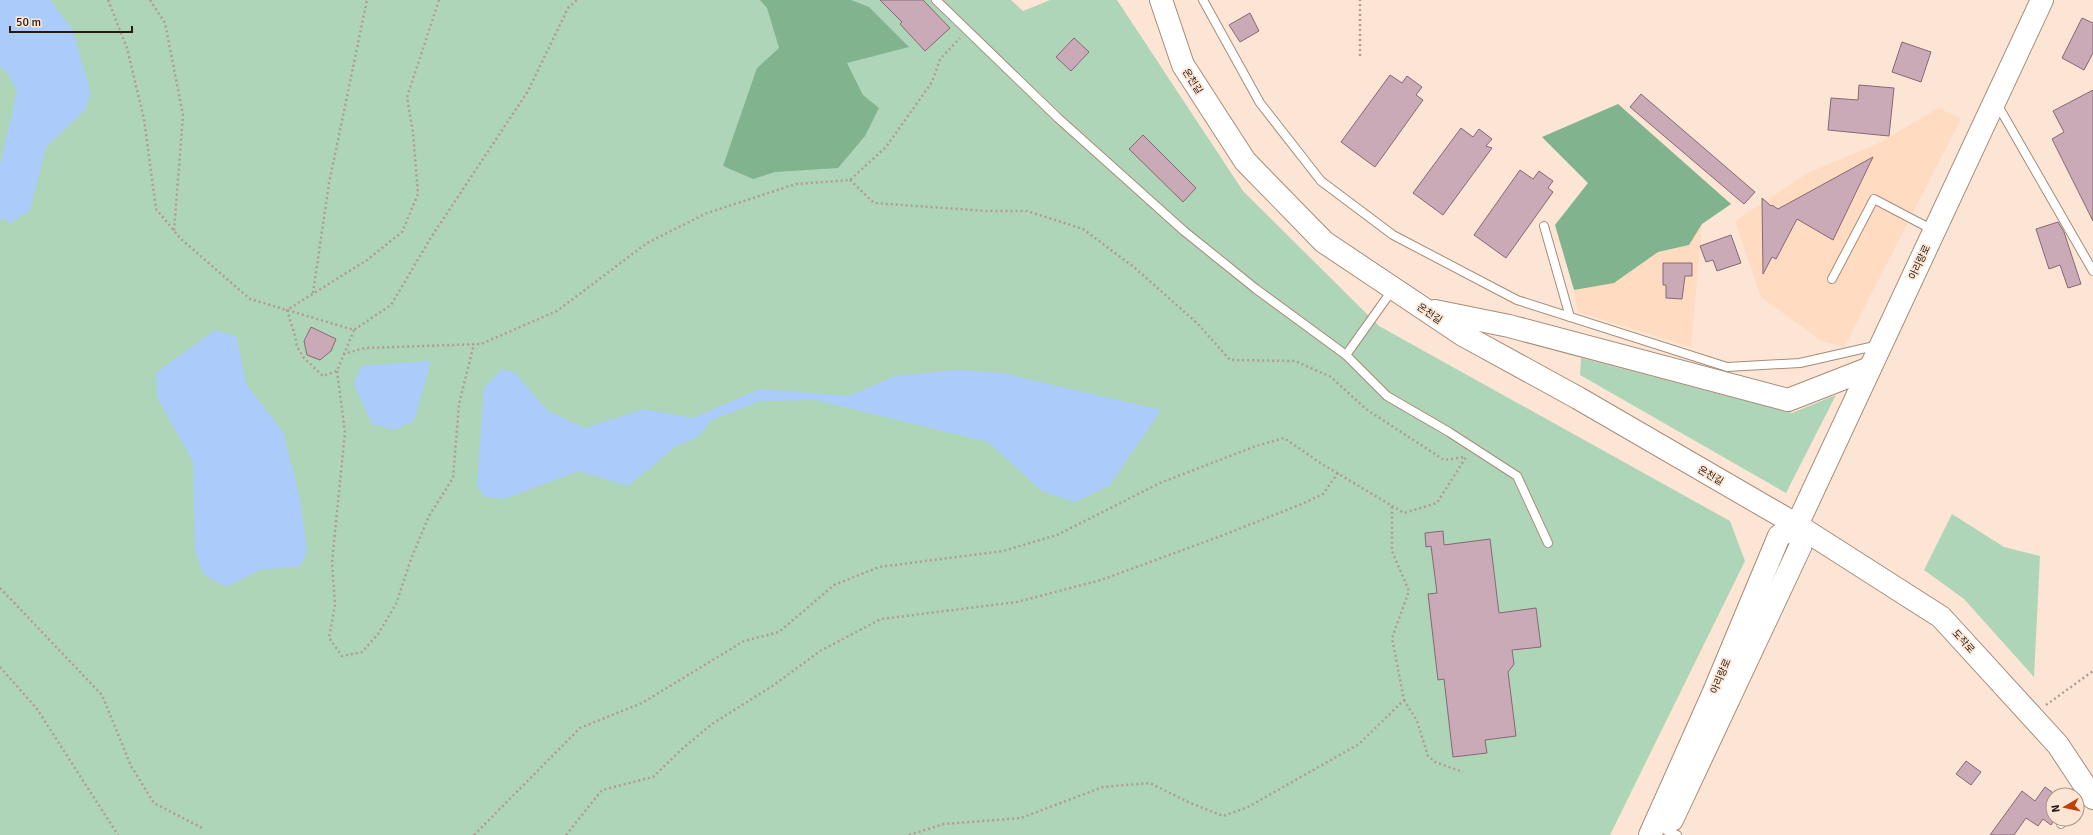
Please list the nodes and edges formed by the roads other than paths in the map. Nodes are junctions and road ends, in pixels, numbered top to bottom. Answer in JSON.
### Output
{"nodes":[{"id":1,"x":936,"y":0,"type":"edge"},
{"id":2,"x":1161,"y":0,"type":"edge"},
{"id":3,"x":1203,"y":0,"type":"edge"},
{"id":4,"x":2042,"y":0,"type":"edge"},
{"id":5,"x":1995,"y":99,"type":"junction"},
{"id":6,"x":1544,"y":226,"type":"dead end"},
{"id":7,"x":1934,"y":231,"type":"junction"},
{"id":8,"x":2093,"y":271,"type":"edge"},
{"id":9,"x":1832,"y":279,"type":"dead end"},
{"id":10,"x":1394,"y":289,"type":"junction"},
{"id":11,"x":1424,"y":309,"type":"junction"},
{"id":12,"x":1570,"y":317,"type":"junction"},
{"id":13,"x":1881,"y":344,"type":"junction"},
{"id":14,"x":1346,"y":355,"type":"junction"},
{"id":15,"x":1870,"y":368,"type":"junction"},
{"id":16,"x":1798,"y":525,"type":"junction"},
{"id":17,"x":1548,"y":543,"type":"dead end"},
{"id":18,"x":2086,"y":797,"type":"edge"},
{"id":19,"x":1665,"y":834,"type":"edge"}],
"edges":[{"from":1,"to":14,"type":"lane"},
{"from":2,"to":10,"type":"main road","name":"온천길"},
{"from":3,"to":12,"type":"lane"},
{"from":4,"to":5,"type":"main road","name":"아리랑로"},
{"from":5,"to":7,"type":"main road","name":"아리랑로"},
{"from":5,"to":8,"type":"lane"},
{"from":6,"to":12,"type":"lane"},
{"from":7,"to":9,"type":"lane"},
{"from":7,"to":13,"type":"main road","name":"아리랑로"},
{"from":10,"to":11,"type":"main road","name":"온천길"},
{"from":10,"to":14,"type":"lane"},
{"from":11,"to":15,"type":"main road"},
{"from":11,"to":16,"type":"main road","name":"온천길"},
{"from":12,"to":13,"type":"lane"},
{"from":13,"to":15,"type":"main road","name":"아리랑로"},
{"from":14,"to":17,"type":"lane"},
{"from":15,"to":16,"type":"main road","name":"아리랑로"},
{"from":16,"to":18,"type":"main road","name":"도작로"},
{"from":16,"to":19,"type":"main road","name":"아리랑로"}]}
